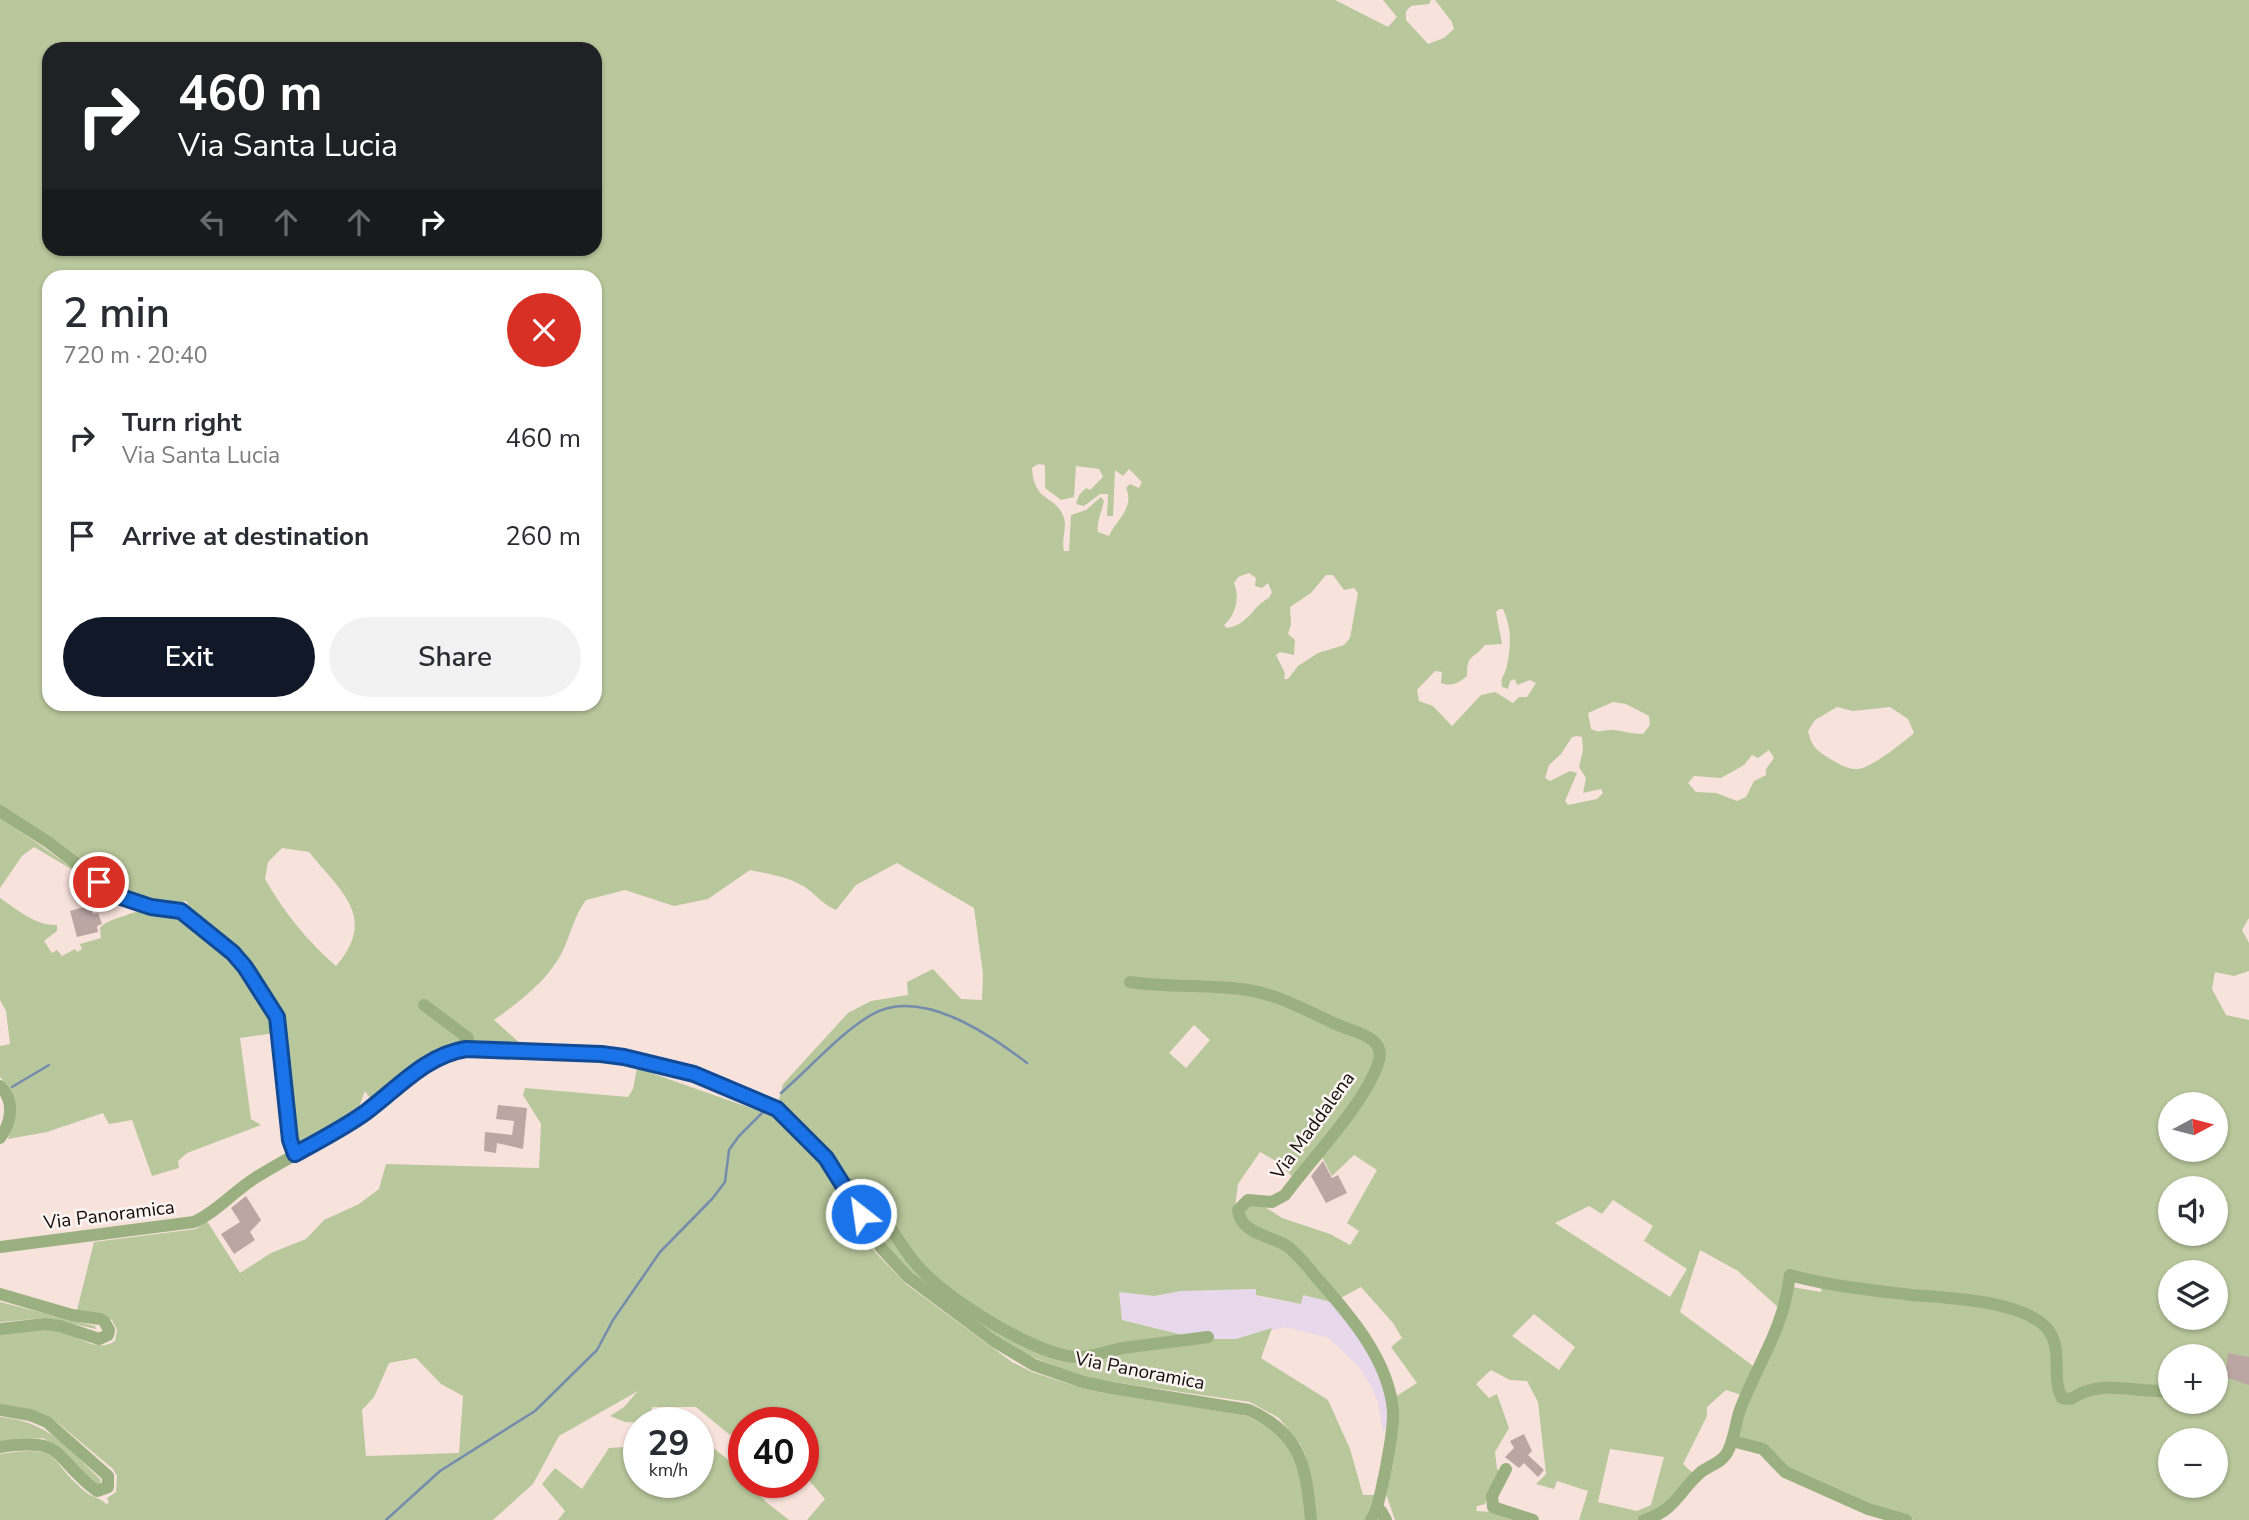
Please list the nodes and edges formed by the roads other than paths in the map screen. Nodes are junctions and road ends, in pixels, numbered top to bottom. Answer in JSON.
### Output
{"nodes":[{"id":1,"x":0,"y":811,"type":"edge"},
{"id":2,"x":1130,"y":982,"type":"dead end"},
{"id":3,"x":424,"y":1005,"type":"dead end"},
{"id":4,"x":459,"y":1050,"type":"junction"},
{"id":5,"x":0,"y":1086,"type":"edge"},
{"id":6,"x":0,"y":1139,"type":"edge"},
{"id":7,"x":295,"y":1154,"type":"junction"},
{"id":8,"x":842,"y":1181,"type":"junction"},
{"id":9,"x":0,"y":1247,"type":"edge"},
{"id":10,"x":0,"y":1294,"type":"edge"},
{"id":11,"x":0,"y":1329,"type":"edge"},
{"id":12,"x":1208,"y":1337,"type":"dead end"},
{"id":13,"x":2158,"y":1390,"type":"edge"},
{"id":14,"x":0,"y":1410,"type":"edge"},
{"id":15,"x":1732,"y":1441,"type":"junction"},
{"id":16,"x":0,"y":1447,"type":"edge"},
{"id":17,"x":1506,"y":1469,"type":"dead end"},
{"id":18,"x":1493,"y":1507,"type":"junction"},
{"id":19,"x":1477,"y":1509,"type":"dead end"},
{"id":20,"x":1378,"y":1517,"type":"edge"},
{"id":21,"x":1311,"y":1520,"type":"edge"},
{"id":22,"x":1533,"y":1520,"type":"edge"},
{"id":23,"x":1644,"y":1520,"type":"edge"},
{"id":24,"x":1906,"y":1520,"type":"edge"}],
"edges":[{"from":1,"to":7,"type":"street"},
{"from":2,"to":20,"type":"street","name":"Via Maddalena"},
{"from":3,"to":4,"type":"street"},
{"from":4,"to":7,"type":"street","name":"Via Panoramica"},
{"from":4,"to":8,"type":"street","name":"Via Panoramica"},
{"from":5,"to":6,"type":"street"},
{"from":7,"to":9,"type":"street","name":"Via Panoramica"},
{"from":8,"to":12,"type":"street","name":"Via Panoramica"},
{"from":8,"to":21,"type":"street","name":"Via Panoramica"},
{"from":10,"to":11,"type":"street"},
{"from":13,"to":15,"type":"street"},
{"from":14,"to":16,"type":"street"},
{"from":15,"to":23,"type":"street"},
{"from":15,"to":24,"type":"street"},
{"from":17,"to":18,"type":"street"},
{"from":18,"to":19,"type":"street"},
{"from":18,"to":22,"type":"street"}]}
